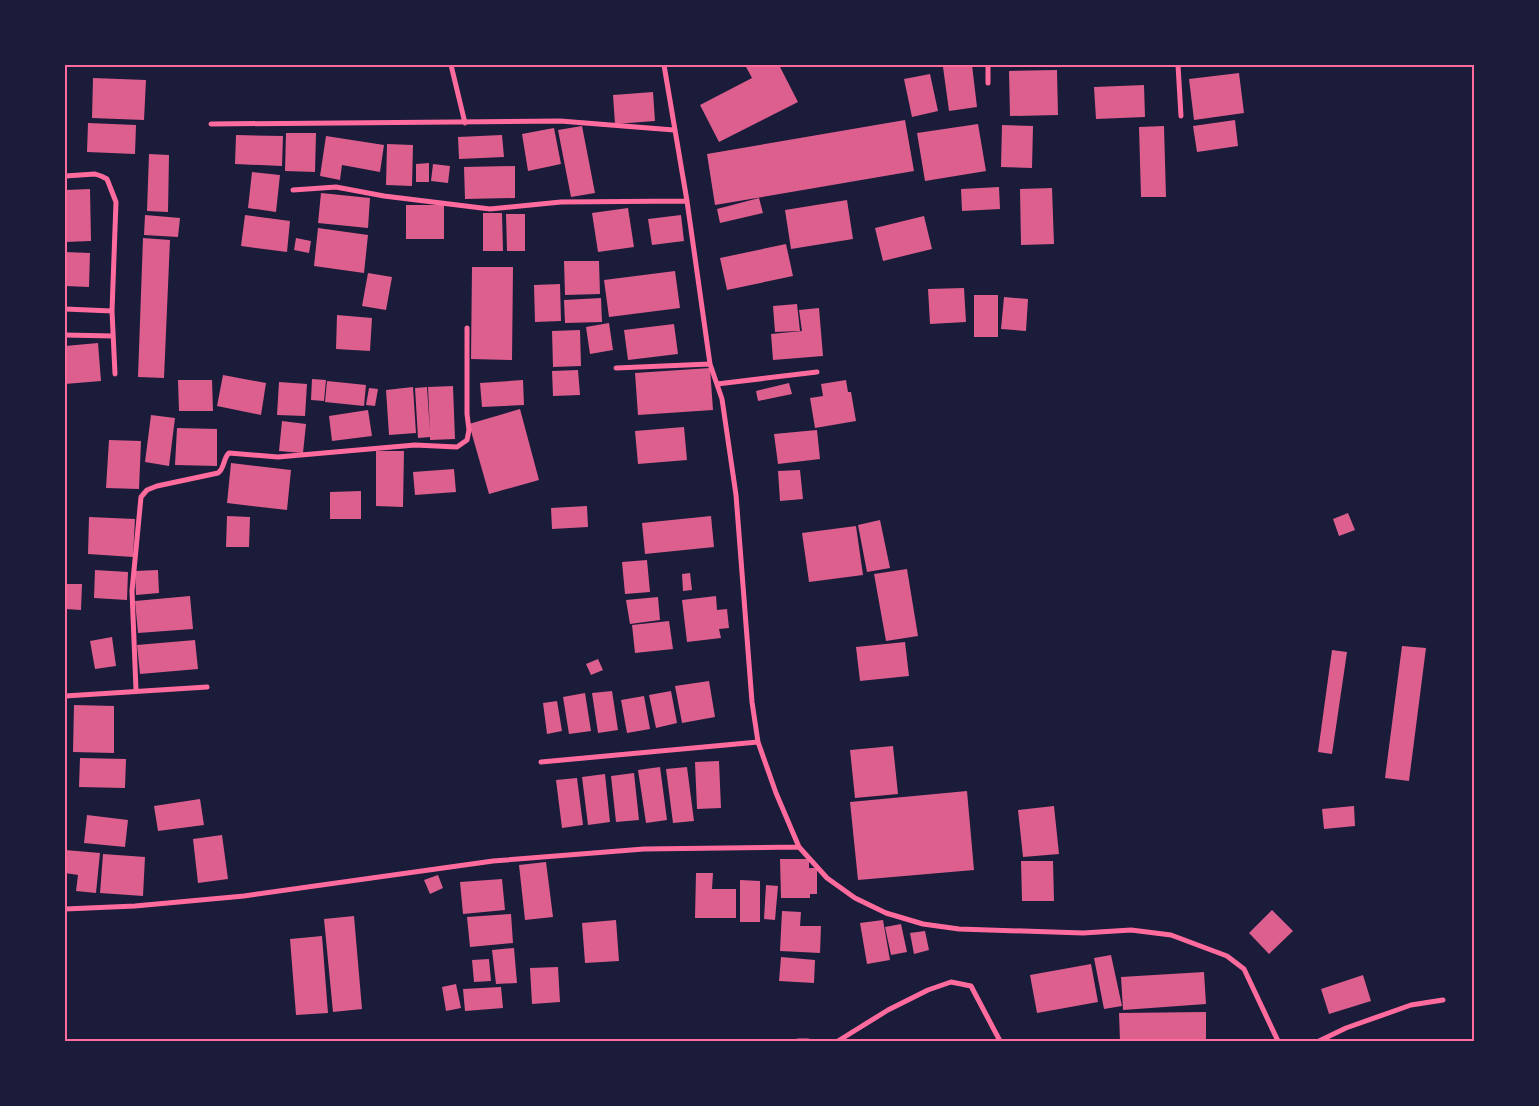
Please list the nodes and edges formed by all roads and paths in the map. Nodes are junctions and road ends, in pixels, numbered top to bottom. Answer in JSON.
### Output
{"nodes":[{"id":1,"x":451,"y":65,"type":"edge"},
{"id":2,"x":664,"y":65,"type":"edge"},
{"id":3,"x":988,"y":65,"type":"edge"},
{"id":4,"x":1178,"y":65,"type":"edge"},
{"id":5,"x":988,"y":83,"type":"dead end"},
{"id":6,"x":1181,"y":116,"type":"dead end"},
{"id":7,"x":465,"y":123,"type":"junction"},
{"id":8,"x":211,"y":124,"type":"dead end"},
{"id":9,"x":674,"y":130,"type":"junction"},
{"id":10,"x":65,"y":176,"type":"edge"},
{"id":11,"x":293,"y":190,"type":"dead end"},
{"id":12,"x":687,"y":201,"type":"junction"},
{"id":13,"x":65,"y":309,"type":"edge"},
{"id":14,"x":112,"y":311,"type":"junction"},
{"id":15,"x":467,"y":328,"type":"dead end"},
{"id":16,"x":65,"y":335,"type":"edge"},
{"id":17,"x":113,"y":336,"type":"junction"},
{"id":18,"x":710,"y":364,"type":"junction"},
{"id":19,"x":616,"y":368,"type":"dead end"},
{"id":20,"x":817,"y":372,"type":"dead end"},
{"id":21,"x":115,"y":374,"type":"dead end"},
{"id":22,"x":717,"y":384,"type":"junction"},
{"id":23,"x":207,"y":687,"type":"dead end"},
{"id":24,"x":136,"y":690,"type":"junction"},
{"id":25,"x":65,"y":696,"type":"edge"},
{"id":26,"x":758,"y":742,"type":"junction"},
{"id":27,"x":540,"y":762,"type":"dead end"},
{"id":28,"x":800,"y":846,"type":"junction"},
{"id":29,"x":65,"y":909,"type":"edge"},
{"id":30,"x":1443,"y":1000,"type":"dead end"},
{"id":31,"x":798,"y":1041,"type":"edge"},
{"id":32,"x":808,"y":1041,"type":"edge"},
{"id":33,"x":838,"y":1041,"type":"edge"},
{"id":34,"x":1000,"y":1041,"type":"edge"},
{"id":35,"x":1278,"y":1041,"type":"edge"},
{"id":36,"x":1319,"y":1041,"type":"edge"}],
"edges":[{"from":1,"to":7,"type":"street"},
{"from":2,"to":9,"type":"street"},
{"from":3,"to":5,"type":"street"},
{"from":4,"to":6,"type":"street"},
{"from":7,"to":8,"type":"street"},
{"from":7,"to":9,"type":"street"},
{"from":9,"to":12,"type":"street"},
{"from":10,"to":14,"type":"street"},
{"from":11,"to":12,"type":"street"},
{"from":12,"to":18,"type":"street"},
{"from":13,"to":14,"type":"street"},
{"from":14,"to":17,"type":"street"},
{"from":15,"to":24,"type":"street"},
{"from":16,"to":17,"type":"street"},
{"from":17,"to":21,"type":"street"},
{"from":18,"to":19,"type":"street"},
{"from":18,"to":22,"type":"street"},
{"from":20,"to":22,"type":"street"},
{"from":22,"to":26,"type":"street"},
{"from":23,"to":24,"type":"street"},
{"from":24,"to":25,"type":"street"},
{"from":26,"to":27,"type":"street"},
{"from":26,"to":28,"type":"street"},
{"from":28,"to":29,"type":"street"},
{"from":28,"to":35,"type":"street"},
{"from":30,"to":36,"type":"street"},
{"from":31,"to":32,"type":"street"},
{"from":33,"to":34,"type":"street"}]}
